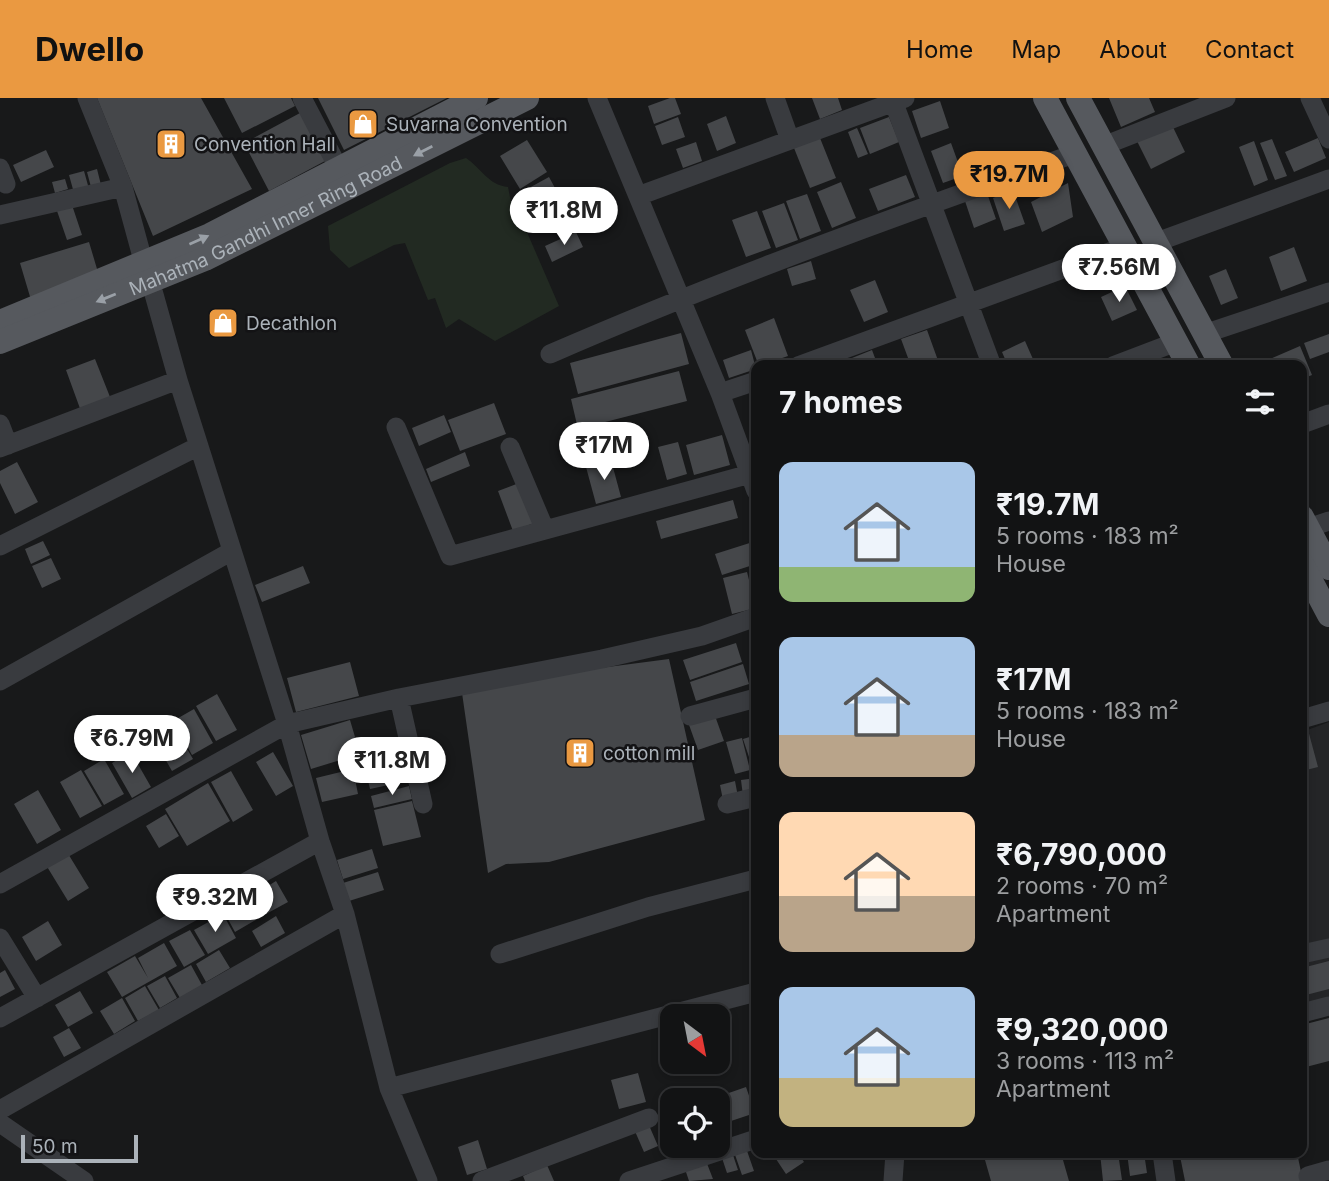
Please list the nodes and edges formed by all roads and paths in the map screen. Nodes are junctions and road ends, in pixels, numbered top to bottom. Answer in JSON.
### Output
{"nodes":[{"id":1,"x":87,"y":98,"type":"edge"},
{"id":2,"x":302,"y":98,"type":"edge"},
{"id":3,"x":476,"y":98,"type":"edge"},
{"id":4,"x":527,"y":98,"type":"edge"},
{"id":5,"x":597,"y":98,"type":"edge"},
{"id":6,"x":775,"y":98,"type":"edge"},
{"id":7,"x":1045,"y":98,"type":"edge"},
{"id":8,"x":1078,"y":98,"type":"edge"},
{"id":9,"x":1226,"y":98,"type":"edge"},
{"id":10,"x":1310,"y":98,"type":"edge"},
{"id":11,"x":897,"y":99,"type":"edge"},
{"id":12,"x":1189,"y":104,"type":"edge"},
{"id":13,"x":1329,"y":139,"type":"edge"},
{"id":14,"x":790,"y":140,"type":"junction"},
{"id":15,"x":1102,"y":146,"type":"junction"},
{"id":16,"x":1074,"y":154,"type":"junction"},
{"id":17,"x":339,"y":169,"type":"junction"},
{"id":18,"x":1329,"y":179,"type":"edge"},
{"id":19,"x":1122,"y":182,"type":"junction"},
{"id":20,"x":123,"y":187,"type":"junction"},
{"id":21,"x":1096,"y":195,"type":"junction"},
{"id":22,"x":638,"y":196,"type":"junction"},
{"id":23,"x":930,"y":203,"type":"junction"},
{"id":24,"x":0,"y":215,"type":"edge"},
{"id":25,"x":1154,"y":243,"type":"junction"},
{"id":26,"x":1124,"y":247,"type":"junction"},
{"id":27,"x":147,"y":272,"type":"junction"},
{"id":28,"x":1329,"y":292,"type":"edge"},
{"id":29,"x":680,"y":298,"type":"junction"},
{"id":30,"x":968,"y":305,"type":"junction"},
{"id":31,"x":0,"y":322,"type":"edge"},
{"id":32,"x":1205,"y":334,"type":"junction"},
{"id":33,"x":0,"y":342,"type":"edge"},
{"id":34,"x":1176,"y":342,"type":"junction"},
{"id":35,"x":550,"y":354,"type":"dead end"},
{"id":36,"x":815,"y":360,"type":"edge"},
{"id":37,"x":990,"y":360,"type":"edge"},
{"id":38,"x":1128,"y":360,"type":"edge"},
{"id":39,"x":1186,"y":360,"type":"edge"},
{"id":40,"x":1219,"y":360,"type":"edge"},
{"id":41,"x":178,"y":380,"type":"junction"},
{"id":42,"x":751,"y":383,"type":"edge"},
{"id":43,"x":720,"y":393,"type":"junction"},
{"id":44,"x":1329,"y":414,"type":"edge"},
{"id":45,"x":1307,"y":422,"type":"edge"},
{"id":46,"x":0,"y":424,"type":"edge"},
{"id":47,"x":397,"y":427,"type":"dead end"},
{"id":48,"x":199,"y":446,"type":"junction"},
{"id":49,"x":4,"y":447,"type":"edge"},
{"id":50,"x":510,"y":447,"type":"dead end"},
{"id":51,"x":751,"y":477,"type":"edge"},
{"id":52,"x":751,"y":486,"type":"edge"},
{"id":53,"x":1313,"y":522,"type":"edge"},
{"id":54,"x":545,"y":530,"type":"junction"},
{"id":55,"x":0,"y":546,"type":"edge"},
{"id":56,"x":232,"y":551,"type":"junction"},
{"id":57,"x":1329,"y":568,"type":"edge"},
{"id":58,"x":1307,"y":573,"type":"edge"},
{"id":59,"x":1329,"y":615,"type":"edge"},
{"id":60,"x":751,"y":619,"type":"edge"},
{"id":61,"x":0,"y":681,"type":"edge"},
{"id":62,"x":399,"y":698,"type":"junction"},
{"id":63,"x":751,"y":699,"type":"edge"},
{"id":64,"x":1329,"y":710,"type":"edge"},
{"id":65,"x":690,"y":716,"type":"dead end"},
{"id":66,"x":1307,"y":717,"type":"edge"},
{"id":67,"x":287,"y":724,"type":"junction"},
{"id":68,"x":751,"y":798,"type":"edge"},
{"id":69,"x":423,"y":804,"type":"dead end"},
{"id":70,"x":727,"y":804,"type":"dead end"},
{"id":71,"x":320,"y":841,"type":"junction"},
{"id":72,"x":751,"y":880,"type":"edge"},
{"id":73,"x":0,"y":884,"type":"edge"},
{"id":74,"x":345,"y":914,"type":"junction"},
{"id":75,"x":0,"y":939,"type":"edge"},
{"id":76,"x":1329,"y":948,"type":"edge"},
{"id":77,"x":1307,"y":953,"type":"edge"},
{"id":78,"x":500,"y":954,"type":"dead end"},
{"id":79,"x":751,"y":993,"type":"edge"},
{"id":80,"x":37,"y":998,"type":"junction"},
{"id":81,"x":1329,"y":1006,"type":"edge"},
{"id":82,"x":1307,"y":1012,"type":"edge"},
{"id":83,"x":0,"y":1018,"type":"edge"},
{"id":84,"x":389,"y":1088,"type":"junction"},
{"id":85,"x":0,"y":1110,"type":"edge"},
{"id":86,"x":649,"y":1118,"type":"dead end"},
{"id":87,"x":0,"y":1123,"type":"edge"},
{"id":88,"x":751,"y":1141,"type":"edge"},
{"id":89,"x":895,"y":1158,"type":"edge"},
{"id":90,"x":1163,"y":1158,"type":"edge"},
{"id":91,"x":1329,"y":1170,"type":"edge"},
{"id":92,"x":1308,"y":1176,"type":"dead end"},
{"id":93,"x":84,"y":1181,"type":"edge"},
{"id":94,"x":428,"y":1181,"type":"edge"},
{"id":95,"x":482,"y":1181,"type":"edge"},
{"id":96,"x":628,"y":1181,"type":"edge"},
{"id":97,"x":893,"y":1181,"type":"edge"},
{"id":98,"x":1166,"y":1181,"type":"edge"}],
"edges":[{"from":1,"to":20,"type":"street"},
{"from":2,"to":17,"type":"street"},
{"from":3,"to":17,"type":"main road","name":"Mahatma Gandhi Inner Ring Road"},
{"from":4,"to":27,"type":"main road","name":"Mahatma Gandhi Inner Ring Road","one_way":true},
{"from":5,"to":22,"type":"street"},
{"from":6,"to":14,"type":"street"},
{"from":7,"to":16,"type":"main road"},
{"from":8,"to":15,"type":"main road"},
{"from":9,"to":12,"type":"street"},
{"from":10,"to":13,"type":"street"},
{"from":11,"to":14,"type":"street"},
{"from":11,"to":23,"type":"street"},
{"from":12,"to":15,"type":"street"},
{"from":14,"to":22,"type":"street"},
{"from":15,"to":19,"type":"main road"},
{"from":16,"to":21,"type":"main road"},
{"from":16,"to":23,"type":"street"},
{"from":27,"to":17,"type":"main road","name":"Mahatma Gandhi Inner Ring Road","one_way":true},
{"from":18,"to":25,"type":"street"},
{"from":19,"to":21,"type":"main road"},
{"from":19,"to":25,"type":"main road"},
{"from":20,"to":24,"type":"street"},
{"from":20,"to":27,"type":"street"},
{"from":21,"to":26,"type":"main road"},
{"from":22,"to":29,"type":"street"},
{"from":23,"to":29,"type":"street"},
{"from":23,"to":30,"type":"street"},
{"from":25,"to":32,"type":"main road"},
{"from":26,"to":30,"type":"street"},
{"from":26,"to":34,"type":"main road"},
{"from":27,"to":31,"type":"main road","name":"Mahatma Gandhi Inner Ring Road"},
{"from":27,"to":33,"type":"main road","name":"Mahatma Gandhi Inner Ring Road","one_way":true},
{"from":27,"to":41,"type":"street"},
{"from":28,"to":32,"type":"street"},
{"from":29,"to":35,"type":"street"},
{"from":29,"to":43,"type":"street"},
{"from":30,"to":36,"type":"street"},
{"from":30,"to":37,"type":"street"},
{"from":32,"to":40,"type":"main road"},
{"from":34,"to":38,"type":"street"},
{"from":34,"to":39,"type":"main road"},
{"from":41,"to":48,"type":"street"},
{"from":41,"to":49,"type":"street"},
{"from":42,"to":43,"type":"street"},
{"from":43,"to":51,"type":"street"},
{"from":44,"to":45,"type":"street"},
{"from":46,"to":49,"type":"street"},
{"from":47,"to":54,"type":"street"},
{"from":48,"to":55,"type":"street"},
{"from":48,"to":56,"type":"street"},
{"from":50,"to":54,"type":"street"},
{"from":52,"to":54,"type":"street"},
{"from":53,"to":57,"type":"main road"},
{"from":56,"to":61,"type":"street"},
{"from":56,"to":67,"type":"street"},
{"from":58,"to":59,"type":"main road"},
{"from":60,"to":62,"type":"street"},
{"from":62,"to":67,"type":"street"},
{"from":62,"to":69,"type":"street"},
{"from":63,"to":65,"type":"street"},
{"from":64,"to":66,"type":"street"},
{"from":67,"to":71,"type":"street"},
{"from":67,"to":73,"type":"street"},
{"from":68,"to":70,"type":"street"},
{"from":71,"to":74,"type":"street"},
{"from":71,"to":80,"type":"street"},
{"from":72,"to":78,"type":"street"},
{"from":74,"to":84,"type":"street"},
{"from":74,"to":85,"type":"street"},
{"from":75,"to":80,"type":"street"},
{"from":76,"to":77,"type":"street"},
{"from":79,"to":84,"type":"street"},
{"from":80,"to":83,"type":"street"},
{"from":81,"to":82,"type":"street"},
{"from":84,"to":94,"type":"street"},
{"from":86,"to":95,"type":"street"},
{"from":87,"to":93,"type":"street"},
{"from":88,"to":96,"type":"street"},
{"from":89,"to":97,"type":"street"},
{"from":90,"to":98,"type":"street"},
{"from":91,"to":92,"type":"street"}]}
